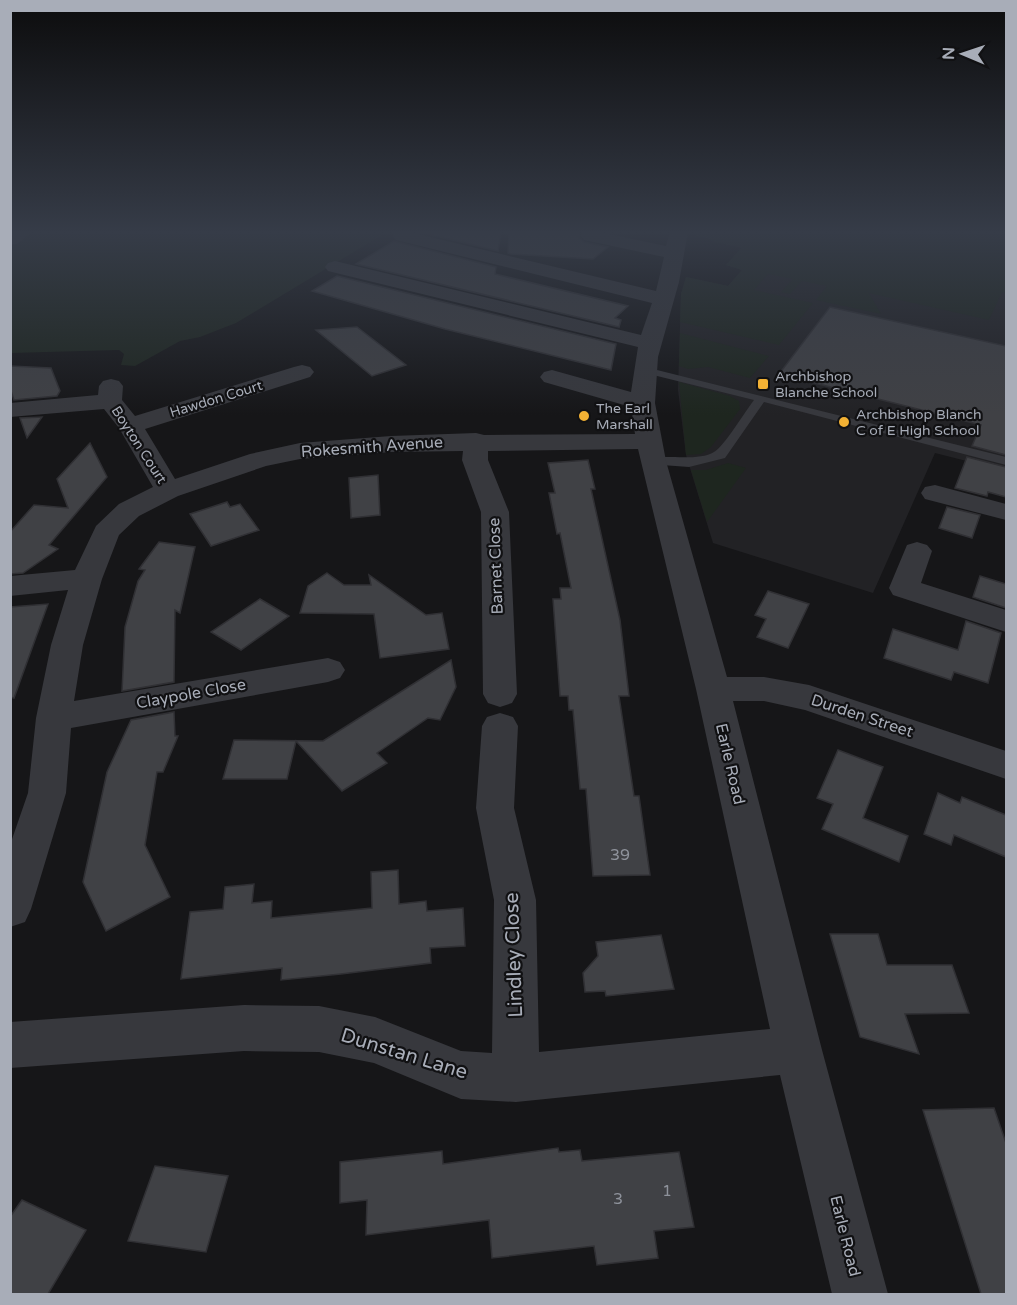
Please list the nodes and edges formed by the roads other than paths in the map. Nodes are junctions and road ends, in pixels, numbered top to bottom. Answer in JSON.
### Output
{"nodes":[{"id":1,"x":412,"y":293,"type":"edge"},
{"id":2,"x":636,"y":293,"type":"edge"},
{"id":3,"x":664,"y":293,"type":"edge"},
{"id":4,"x":662,"y":299,"type":"junction"},
{"id":5,"x":302,"y":372,"type":"dead end"},
{"id":6,"x":646,"y":372,"type":"junction"},
{"id":7,"x":552,"y":377,"type":"dead end"},
{"id":8,"x":761,"y":398,"type":"junction"},
{"id":9,"x":10,"y":410,"type":"edge"},
{"id":10,"x":130,"y":426,"type":"junction"},
{"id":11,"x":476,"y":441,"type":"junction"},
{"id":12,"x":652,"y":451,"type":"junction"},
{"id":13,"x":1006,"y":461,"type":"edge"},
{"id":14,"x":168,"y":490,"type":"junction"},
{"id":15,"x":935,"y":493,"type":"dead end"},
{"id":16,"x":1006,"y":512,"type":"edge"},
{"id":17,"x":917,"y":551,"type":"dead end"},
{"id":18,"x":87,"y":579,"type":"junction"},
{"id":19,"x":10,"y":586,"type":"edge"},
{"id":20,"x":1006,"y":621,"type":"edge"},
{"id":21,"x":328,"y":670,"type":"dead end"},
{"id":22,"x":713,"y":689,"type":"junction"},
{"id":23,"x":500,"y":710,"type":"joint"},
{"id":24,"x":54,"y":717,"type":"junction"},
{"id":25,"x":1006,"y":765,"type":"edge"},
{"id":26,"x":10,"y":909,"type":"edge"},
{"id":27,"x":10,"y":1046,"type":"edge"},
{"id":28,"x":798,"y":1050,"type":"junction"},
{"id":29,"x":516,"y":1078,"type":"junction"},
{"id":30,"x":860,"y":1294,"type":"edge"}],
"edges":[{"from":1,"to":6,"type":"street"},
{"from":2,"to":4,"type":"street"},
{"from":3,"to":4,"type":"street","name":"Earle Road"},
{"from":4,"to":6,"type":"street","name":"Earle Road"},
{"from":5,"to":10,"type":"street","name":"Hawdon Court"},
{"from":6,"to":7,"type":"street"},
{"from":6,"to":8,"type":"lane"},
{"from":6,"to":12,"type":"street","name":"Earle Road"},
{"from":8,"to":12,"type":"lane"},
{"from":8,"to":13,"type":"lane"},
{"from":9,"to":10,"type":"street","name":"Boyton Court"},
{"from":10,"to":14,"type":"street","name":"Boyton Court"},
{"from":11,"to":12,"type":"street","name":"Rokesmith Avenue"},
{"from":11,"to":14,"type":"street","name":"Rokesmith Avenue"},
{"from":11,"to":23,"type":"street","name":"Barnet Close"},
{"from":12,"to":22,"type":"street","name":"Earle Road"},
{"from":14,"to":18,"type":"street","name":"Rokesmith Avenue"},
{"from":15,"to":16,"type":"street"},
{"from":17,"to":20,"type":"street"},
{"from":18,"to":19,"type":"street"},
{"from":18,"to":24,"type":"street","name":"Rokesmith Avenue"},
{"from":21,"to":24,"type":"street","name":"Claypole Close"},
{"from":22,"to":25,"type":"street","name":"Durden Street"},
{"from":22,"to":28,"type":"street","name":"Earle Road"},
{"from":23,"to":29,"type":"street","name":"Lindley Close"},
{"from":24,"to":26,"type":"street","name":"Rokesmith Avenue"},
{"from":27,"to":29,"type":"street","name":"Dunstan Lane"},
{"from":28,"to":29,"type":"street","name":"Dunstan Lane"},
{"from":28,"to":30,"type":"street","name":"Earle Road"}]}
